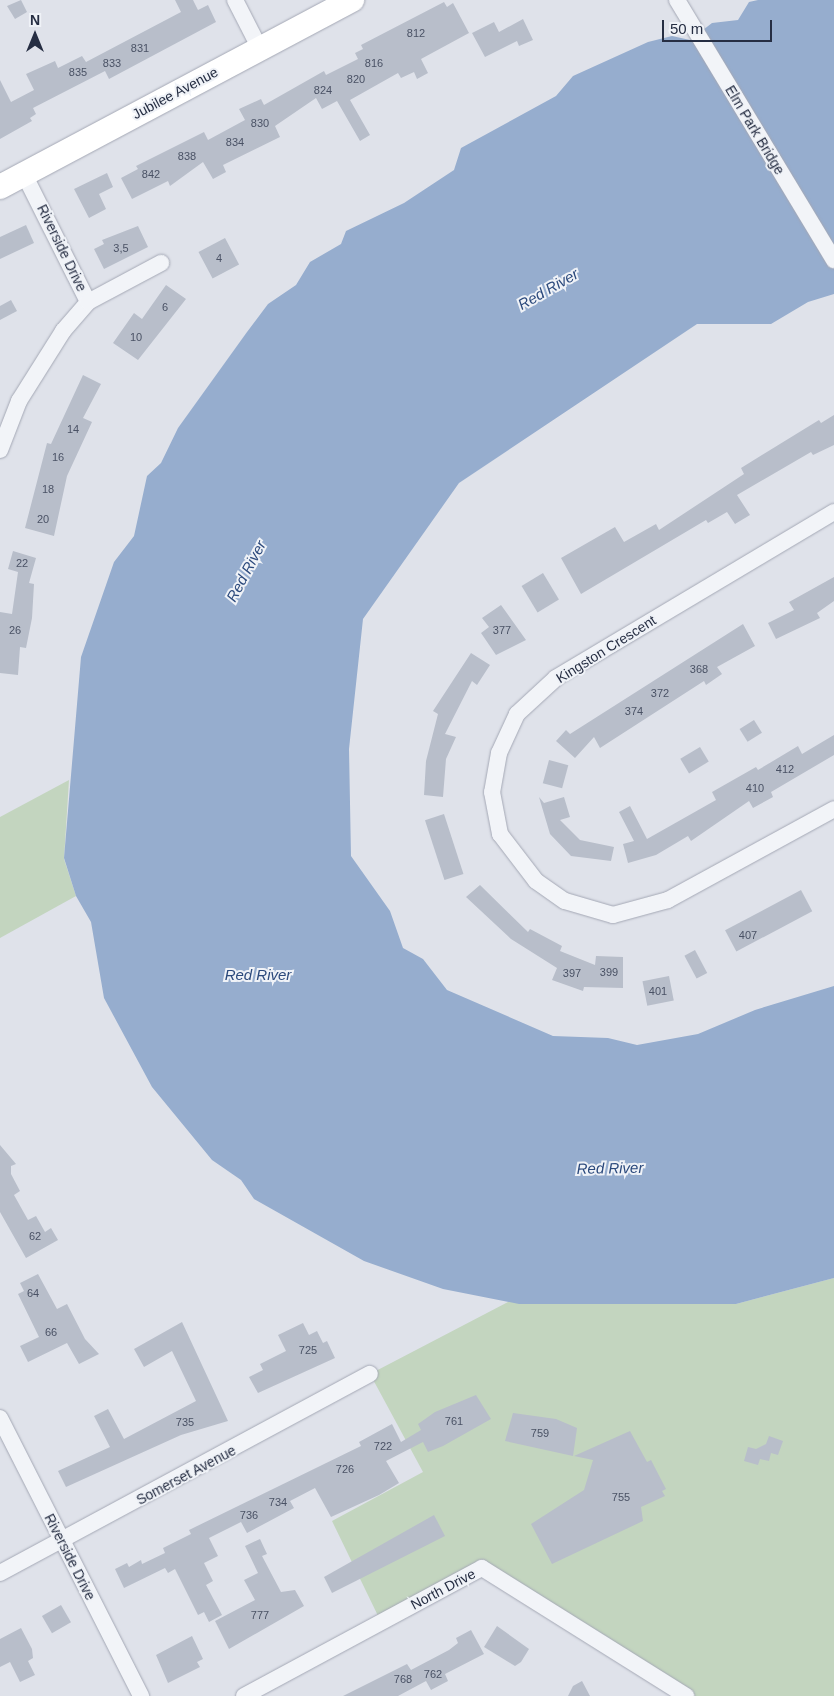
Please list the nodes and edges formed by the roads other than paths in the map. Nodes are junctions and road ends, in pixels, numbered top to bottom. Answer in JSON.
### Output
{"nodes":[{"id":1,"x":235,"y":0,"type":"edge"},
{"id":2,"x":352,"y":0,"type":"edge"},
{"id":3,"x":677,"y":0,"type":"edge"},
{"id":4,"x":259,"y":47,"type":"junction"},
{"id":5,"x":24,"y":174,"type":"junction"},
{"id":6,"x":0,"y":187,"type":"edge"},
{"id":7,"x":834,"y":260,"type":"edge"},
{"id":8,"x":161,"y":263,"type":"dead end"},
{"id":9,"x":88,"y":302,"type":"junction"},
{"id":10,"x":0,"y":450,"type":"edge"},
{"id":11,"x":834,"y":512,"type":"edge"},
{"id":12,"x":834,"y":809,"type":"edge"},
{"id":13,"x":370,"y":1374,"type":"dead end"},
{"id":14,"x":0,"y":1418,"type":"edge"},
{"id":15,"x":61,"y":1541,"type":"junction"},
{"id":16,"x":0,"y":1573,"type":"edge"},
{"id":17,"x":677,"y":1694,"type":"edge"},
{"id":18,"x":141,"y":1696,"type":"edge"},
{"id":19,"x":244,"y":1696,"type":"edge"}],
"edges":[{"from":1,"to":4,"type":"street"},
{"from":2,"to":4,"type":"main road","name":"Jubilee Avenue"},
{"from":3,"to":7,"type":"street","name":"Elm Park Bridge"},
{"from":4,"to":5,"type":"main road","name":"Jubilee Avenue"},
{"from":5,"to":6,"type":"main road","name":"Jubilee Avenue"},
{"from":5,"to":9,"type":"street","name":"Riverside Drive"},
{"from":8,"to":9,"type":"street"},
{"from":9,"to":10,"type":"street","name":"Riverside Drive"},
{"from":11,"to":12,"type":"street","name":"Kingston Crescent"},
{"from":13,"to":15,"type":"street","name":"Somerset Avenue"},
{"from":14,"to":15,"type":"street","name":"Riverside Drive"},
{"from":15,"to":16,"type":"street","name":"Somerset Avenue"},
{"from":15,"to":18,"type":"street","name":"Riverside Drive"},
{"from":17,"to":19,"type":"street","name":"North Drive"}]}
